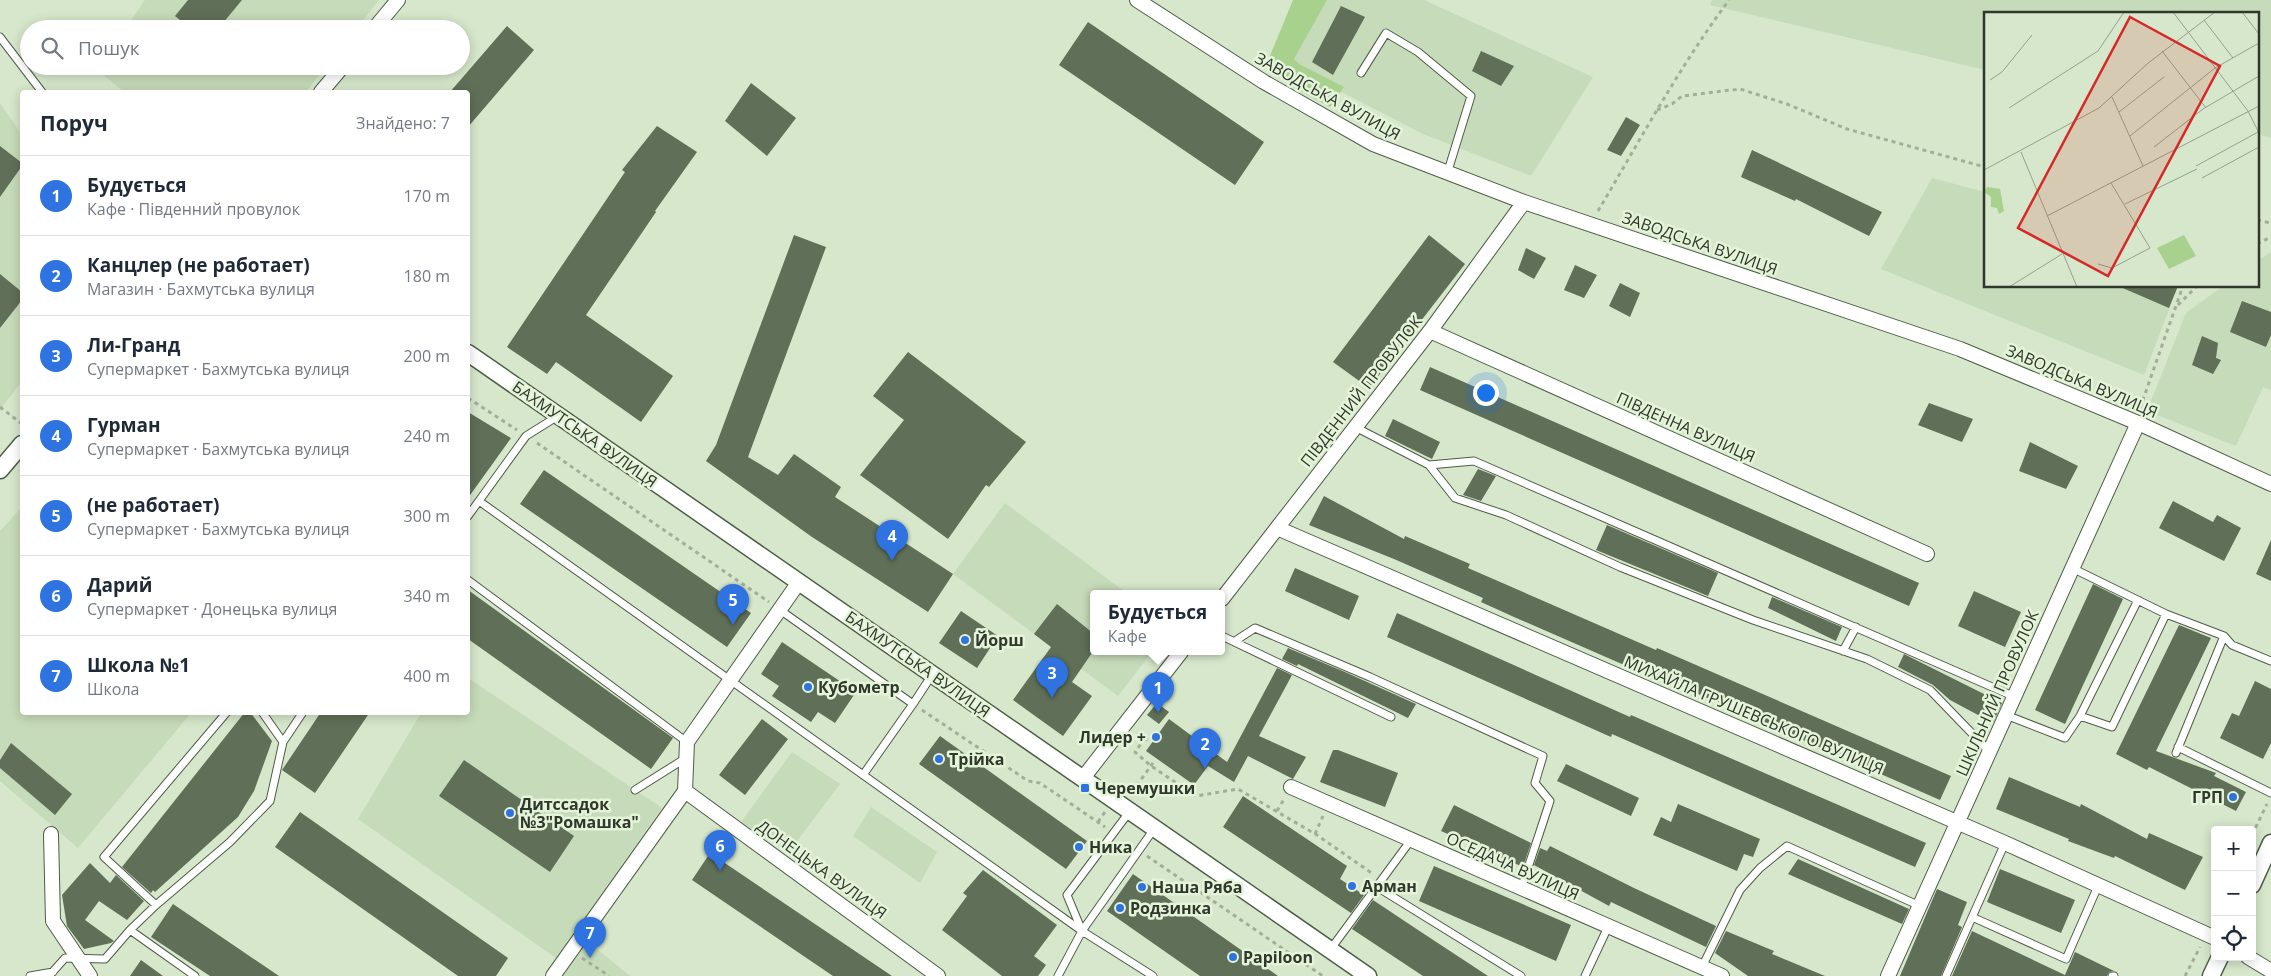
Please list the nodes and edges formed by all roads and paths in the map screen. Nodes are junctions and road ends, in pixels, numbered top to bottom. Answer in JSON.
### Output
{"nodes":[{"id":1,"x":398,"y":0,"type":"edge"},
{"id":2,"x":1137,"y":0,"type":"edge"},
{"id":3,"x":1729,"y":0,"type":"edge"},
{"id":4,"x":381,"y":20,"type":"edge"},
{"id":5,"x":0,"y":37,"type":"edge"},
{"id":6,"x":20,"y":63,"type":"edge"},
{"id":7,"x":1361,"y":73,"type":"dead end"},
{"id":8,"x":29,"y":75,"type":"edge"},
{"id":9,"x":335,"y":75,"type":"edge"},
{"id":10,"x":40,"y":90,"type":"edge"},
{"id":11,"x":323,"y":90,"type":"edge"},
{"id":12,"x":1657,"y":110,"type":"junction"},
{"id":13,"x":1984,"y":167,"type":"edge"},
{"id":14,"x":1447,"y":174,"type":"junction"},
{"id":15,"x":1524,"y":202,"type":"junction"},
{"id":16,"x":2258,"y":220,"type":"edge"},
{"id":17,"x":2271,"y":223,"type":"edge"},
{"id":18,"x":1590,"y":225,"type":"junction"},
{"id":19,"x":2271,"y":237,"type":"edge"},
{"id":20,"x":2258,"y":244,"type":"edge"},
{"id":21,"x":2183,"y":288,"type":"edge"},
{"id":22,"x":2195,"y":288,"type":"edge"},
{"id":23,"x":2176,"y":306,"type":"junction"},
{"id":24,"x":1430,"y":331,"type":"junction"},
{"id":25,"x":470,"y":354,"type":"edge"},
{"id":26,"x":470,"y":399,"type":"edge"},
{"id":27,"x":0,"y":408,"type":"edge"},
{"id":28,"x":559,"y":415,"type":"junction"},
{"id":29,"x":2136,"y":422,"type":"junction"},
{"id":30,"x":20,"y":423,"type":"edge"},
{"id":31,"x":1355,"y":427,"type":"junction"},
{"id":32,"x":526,"y":436,"type":"junction"},
{"id":33,"x":20,"y":446,"type":"edge"},
{"id":34,"x":1429,"y":465,"type":"junction"},
{"id":35,"x":0,"y":470,"type":"edge"},
{"id":36,"x":2271,"y":484,"type":"edge"},
{"id":37,"x":478,"y":501,"type":"junction"},
{"id":38,"x":470,"y":513,"type":"edge"},
{"id":39,"x":1277,"y":528,"type":"junction"},
{"id":40,"x":1927,"y":554,"type":"dead end"},
{"id":41,"x":2072,"y":568,"type":"junction"},
{"id":42,"x":470,"y":581,"type":"edge"},
{"id":43,"x":799,"y":582,"type":"junction"},
{"id":44,"x":1225,"y":595,"type":"edge"},
{"id":45,"x":2138,"y":600,"type":"junction"},
{"id":46,"x":780,"y":610,"type":"junction"},
{"id":47,"x":2166,"y":614,"type":"junction"},
{"id":48,"x":1856,"y":627,"type":"junction"},
{"id":49,"x":2224,"y":636,"type":"junction"},
{"id":50,"x":1225,"y":637,"type":"edge"},
{"id":51,"x":1235,"y":641,"type":"junction"},
{"id":52,"x":1843,"y":651,"type":"junction"},
{"id":53,"x":1179,"y":655,"type":"edge"},
{"id":54,"x":2271,"y":660,"type":"edge"},
{"id":55,"x":932,"y":674,"type":"junction"},
{"id":56,"x":731,"y":680,"type":"junction"},
{"id":57,"x":2015,"y":697,"type":"junction"},
{"id":58,"x":913,"y":704,"type":"junction"},
{"id":59,"x":224,"y":715,"type":"edge"},
{"id":60,"x":264,"y":715,"type":"edge"},
{"id":61,"x":301,"y":715,"type":"edge"},
{"id":62,"x":2006,"y":715,"type":"junction"},
{"id":63,"x":2080,"y":716,"type":"junction"},
{"id":64,"x":1391,"y":717,"type":"dead end"},
{"id":65,"x":1145,"y":738,"type":"dead end"},
{"id":66,"x":283,"y":742,"type":"junction"},
{"id":67,"x":687,"y":742,"type":"junction"},
{"id":68,"x":1990,"y":752,"type":"junction"},
{"id":69,"x":687,"y":758,"type":"junction"},
{"id":70,"x":863,"y":775,"type":"junction"},
{"id":71,"x":1082,"y":778,"type":"junction"},
{"id":72,"x":1291,"y":787,"type":"dead end"},
{"id":73,"x":635,"y":790,"type":"dead end"},
{"id":74,"x":685,"y":791,"type":"junction"},
{"id":75,"x":2271,"y":793,"type":"edge"},
{"id":76,"x":2267,"y":803,"type":"dead end"},
{"id":77,"x":1130,"y":811,"type":"junction"},
{"id":78,"x":1958,"y":823,"type":"junction"},
{"id":79,"x":2256,"y":826,"type":"edge"},
{"id":80,"x":1154,"y":828,"type":"junction"},
{"id":81,"x":51,"y":834,"type":"dead end"},
{"id":82,"x":1411,"y":840,"type":"junction"},
{"id":83,"x":2005,"y":843,"type":"junction"},
{"id":84,"x":2271,"y":843,"type":"edge"},
{"id":85,"x":2256,"y":876,"type":"edge"},
{"id":86,"x":1382,"y":880,"type":"junction"},
{"id":87,"x":2098,"y":886,"type":"junction"},
{"id":88,"x":1377,"y":887,"type":"junction"},
{"id":89,"x":1521,"y":889,"type":"junction"},
{"id":90,"x":156,"y":905,"type":"junction"},
{"id":91,"x":1920,"y":906,"type":"junction"},
{"id":92,"x":1972,"y":917,"type":"junction"},
{"id":93,"x":1608,"y":927,"type":"junction"},
{"id":94,"x":130,"y":930,"type":"junction"},
{"id":95,"x":1082,"y":931,"type":"junction"},
{"id":96,"x":2211,"y":936,"type":"edge"},
{"id":97,"x":1330,"y":950,"type":"junction"},
{"id":98,"x":571,"y":951,"type":"junction"},
{"id":99,"x":77,"y":958,"type":"junction"},
{"id":100,"x":2218,"y":961,"type":"edge"},
{"id":101,"x":2255,"y":961,"type":"edge"},
{"id":102,"x":1702,"y":967,"type":"junction"},
{"id":103,"x":2271,"y":971,"type":"edge"},
{"id":104,"x":51,"y":974,"type":"edge"},
{"id":105,"x":1512,"y":974,"type":"edge"},
{"id":106,"x":30,"y":976,"type":"edge"},
{"id":107,"x":90,"y":976,"type":"edge"},
{"id":108,"x":194,"y":976,"type":"edge"},
{"id":109,"x":553,"y":976,"type":"edge"},
{"id":110,"x":609,"y":976,"type":"edge"},
{"id":111,"x":938,"y":976,"type":"edge"},
{"id":112,"x":1058,"y":976,"type":"edge"},
{"id":113,"x":1153,"y":976,"type":"edge"},
{"id":114,"x":1368,"y":976,"type":"edge"},
{"id":115,"x":1521,"y":976,"type":"edge"},
{"id":116,"x":1585,"y":976,"type":"edge"},
{"id":117,"x":1722,"y":976,"type":"edge"},
{"id":118,"x":1888,"y":976,"type":"edge"},
{"id":119,"x":1946,"y":976,"type":"edge"},
{"id":120,"x":2211,"y":976,"type":"edge"}],
"edges":[{"from":1,"to":4,"type":"street"},
{"from":2,"to":14,"type":"street","name":"ЗАВОДСЬКА ВУЛИЦЯ"},
{"from":3,"to":12,"type":"path"},
{"from":5,"to":6,"type":"lane"},
{"from":7,"to":14,"type":"lane"},
{"from":8,"to":10,"type":"lane"},
{"from":9,"to":11,"type":"street"},
{"from":12,"to":13,"type":"path"},
{"from":12,"to":18,"type":"path"},
{"from":14,"to":15,"type":"street","name":"ЗАВОДСЬКА ВУЛИЦЯ"},
{"from":15,"to":18,"type":"street","name":"ЗАВОДСЬКА ВУЛИЦЯ"},
{"from":15,"to":24,"type":"street","name":"ПІВДЕННИЙ ПРОВУЛОК"},
{"from":16,"to":17,"type":"path"},
{"from":18,"to":29,"type":"street","name":"ЗАВОДСЬКА ВУЛИЦЯ"},
{"from":19,"to":20,"type":"path"},
{"from":21,"to":23,"type":"path"},
{"from":22,"to":23,"type":"path"},
{"from":23,"to":29,"type":"path"},
{"from":24,"to":31,"type":"street","name":"ПІВДЕННИЙ ПРОВУЛОК"},
{"from":24,"to":40,"type":"street","name":"ПІВДЕННА ВУЛИЦЯ"},
{"from":25,"to":28,"type":"street","name":"БАХМУТСЬКА ВУЛИЦЯ"},
{"from":26,"to":32,"type":"path"},
{"from":27,"to":30,"type":"path"},
{"from":28,"to":32,"type":"lane"},
{"from":28,"to":43,"type":"street","name":"БАХМУТСЬКА ВУЛИЦЯ"},
{"from":29,"to":36,"type":"street","name":"ЗАВОДСЬКА ВУЛИЦЯ"},
{"from":29,"to":41,"type":"street","name":"ШКІЛЬНИЙ ПРОВУЛОК"},
{"from":31,"to":34,"type":"lane"},
{"from":31,"to":39,"type":"street","name":"ПІВДЕННИЙ ПРОВУЛОК"},
{"from":32,"to":37,"type":"lane"},
{"from":32,"to":46,"type":"path"},
{"from":33,"to":35,"type":"street"},
{"from":34,"to":48,"type":"lane"},
{"from":34,"to":52,"type":"lane"},
{"from":37,"to":38,"type":"lane"},
{"from":37,"to":56,"type":"lane"},
{"from":39,"to":44,"type":"street","name":"ПІВДЕННИЙ ПРОВУЛОК"},
{"from":39,"to":78,"type":"street","name":"МИХАЙЛА ГРУШЕВСЬКОГО ВУЛИЦЯ"},
{"from":41,"to":45,"type":"lane"},
{"from":41,"to":57,"type":"street","name":"ШКІЛЬНИЙ ПРОВУЛОК"},
{"from":42,"to":67,"type":"lane"},
{"from":43,"to":46,"type":"street"},
{"from":43,"to":55,"type":"street","name":"БАХМУТСЬКА ВУЛИЦЯ"},
{"from":45,"to":47,"type":"lane"},
{"from":45,"to":63,"type":"lane"},
{"from":46,"to":56,"type":"street"},
{"from":46,"to":58,"type":"lane"},
{"from":47,"to":49,"type":"lane"},
{"from":47,"to":63,"type":"lane"},
{"from":48,"to":52,"type":"lane"},
{"from":48,"to":57,"type":"lane"},
{"from":49,"to":54,"type":"lane"},
{"from":49,"to":75,"type":"lane"},
{"from":50,"to":51,"type":"lane"},
{"from":51,"to":64,"type":"lane"},
{"from":51,"to":89,"type":"lane"},
{"from":52,"to":68,"type":"lane"},
{"from":53,"to":71,"type":"street"},
{"from":55,"to":58,"type":"lane"},
{"from":55,"to":71,"type":"street","name":"БАХМУТСЬКА ВУЛИЦЯ"},
{"from":56,"to":67,"type":"street"},
{"from":56,"to":70,"type":"lane"},
{"from":57,"to":62,"type":"street","name":"ШКІЛЬНИЙ ПРОВУЛОК"},
{"from":58,"to":70,"type":"lane"},
{"from":59,"to":90,"type":"lane"},
{"from":60,"to":66,"type":"lane"},
{"from":61,"to":66,"type":"lane"},
{"from":62,"to":63,"type":"lane"},
{"from":62,"to":68,"type":"street","name":"ШКІЛЬНИЙ ПРОВУЛОК"},
{"from":65,"to":86,"type":"path"},
{"from":66,"to":90,"type":"lane"},
{"from":67,"to":69,"type":"street"},
{"from":68,"to":78,"type":"street","name":"ШКІЛЬНИЙ ПРОВУЛОК"},
{"from":69,"to":73,"type":"lane"},
{"from":69,"to":74,"type":"street"},
{"from":70,"to":95,"type":"lane"},
{"from":71,"to":77,"type":"street","name":"БАХМУТСЬКА ВУЛИЦЯ"},
{"from":72,"to":82,"type":"street","name":"ОСЕДАЧА ВУЛИЦЯ"},
{"from":74,"to":98,"type":"street"},
{"from":74,"to":111,"type":"street","name":"ДОНЕЦЬКА ВУЛИЦЯ"},
{"from":76,"to":79,"type":"path"},
{"from":77,"to":80,"type":"street","name":"БАХМУТСЬКА ВУЛИЦЯ"},
{"from":77,"to":95,"type":"lane"},
{"from":78,"to":83,"type":"street","name":"МИХАЙЛА ГРУШЕВСЬКОГО ВУЛИЦЯ"},
{"from":78,"to":91,"type":"street","name":"ШКІЛЬНИЙ ПРОВУЛОК"},
{"from":80,"to":95,"type":"lane"},
{"from":80,"to":97,"type":"street","name":"БАХМУТСЬКА ВУЛИЦЯ"},
{"from":81,"to":99,"type":"street"},
{"from":82,"to":86,"type":"lane"},
{"from":82,"to":89,"type":"street","name":"ОСЕДАЧА ВУЛИЦЯ"},
{"from":83,"to":87,"type":"street","name":"МИХАЙЛА ГРУШЕВСЬКОГО ВУЛИЦЯ"},
{"from":83,"to":92,"type":"lane"},
{"from":84,"to":85,"type":"street"},
{"from":86,"to":88,"type":"lane"},
{"from":87,"to":92,"type":"lane"},
{"from":87,"to":96,"type":"street","name":"МИХАЙЛА ГРУШЕВСЬКОГО ВУЛИЦЯ"},
{"from":88,"to":97,"type":"lane"},
{"from":88,"to":105,"type":"lane"},
{"from":89,"to":93,"type":"street","name":"ОСЕДАЧА ВУЛИЦЯ"},
{"from":90,"to":94,"type":"lane"},
{"from":91,"to":102,"type":"lane"},
{"from":91,"to":118,"type":"street","name":"ШКІЛЬНИЙ ПРОВУЛОК"},
{"from":92,"to":119,"type":"lane"},
{"from":93,"to":102,"type":"street","name":"ОСЕДАЧА ВУЛИЦЯ"},
{"from":93,"to":116,"type":"lane"},
{"from":94,"to":99,"type":"lane"},
{"from":94,"to":108,"type":"lane"},
{"from":95,"to":112,"type":"lane"},
{"from":95,"to":113,"type":"lane"},
{"from":97,"to":114,"type":"street","name":"БАХМУТСЬКА ВУЛИЦЯ"},
{"from":98,"to":109,"type":"street"},
{"from":98,"to":110,"type":"path"},
{"from":99,"to":104,"type":"lane"},
{"from":99,"to":107,"type":"street"},
{"from":100,"to":120,"type":"street"},
{"from":101,"to":103,"type":"street"},
{"from":102,"to":117,"type":"street","name":"ОСЕДАЧА ВУЛИЦЯ"},
{"from":104,"to":106,"type":"lane"},
{"from":105,"to":115,"type":"lane"}]}
